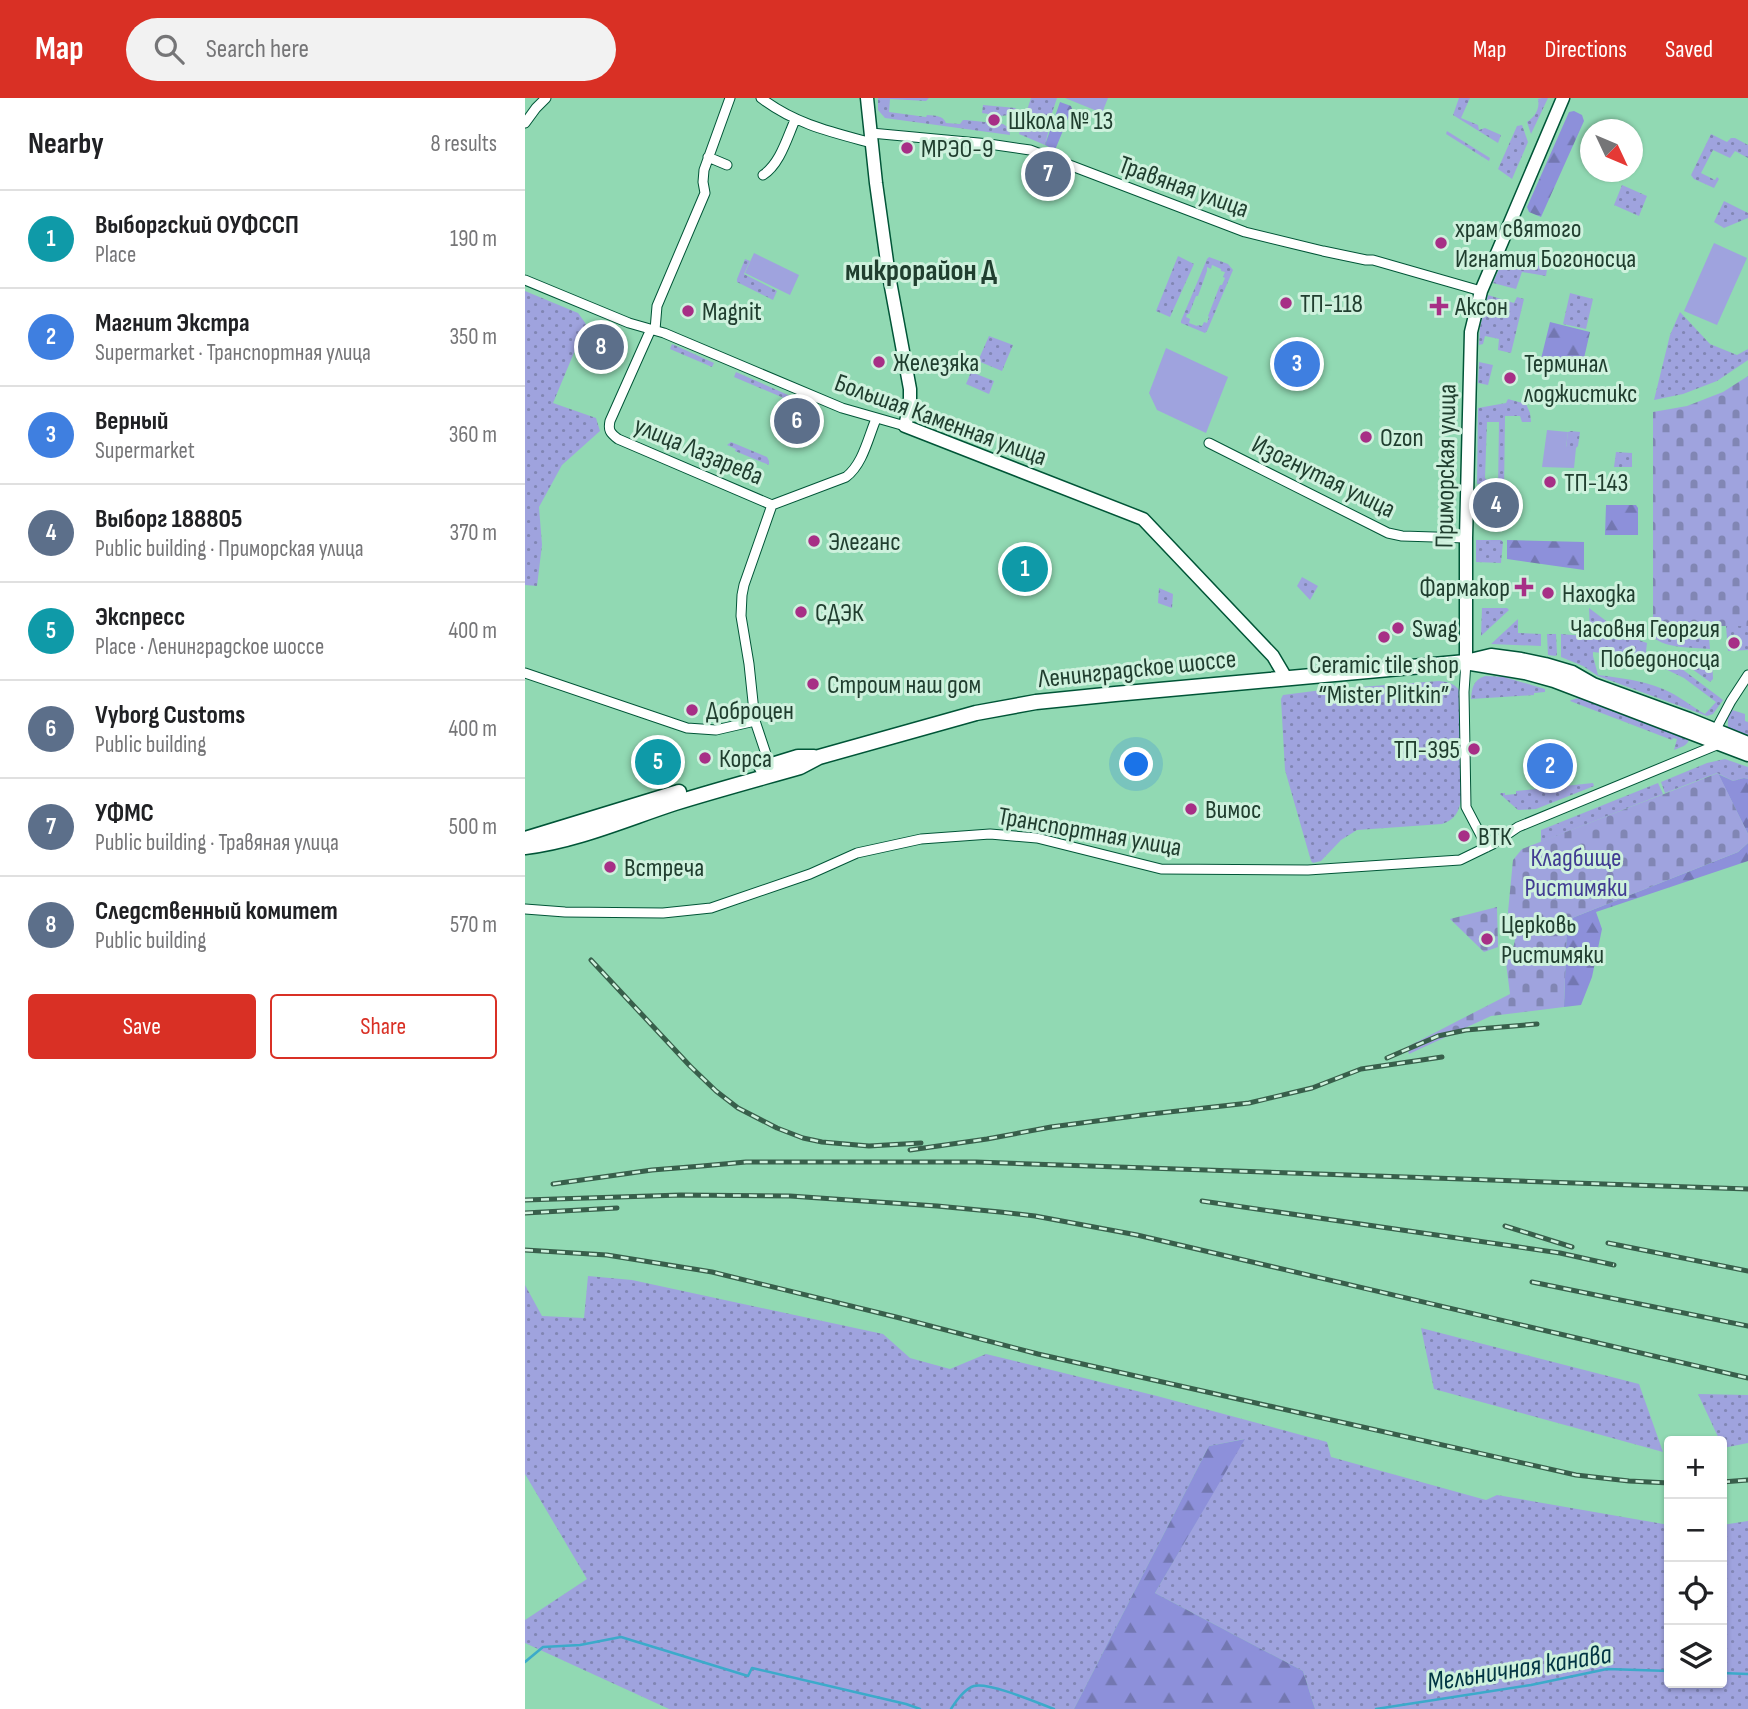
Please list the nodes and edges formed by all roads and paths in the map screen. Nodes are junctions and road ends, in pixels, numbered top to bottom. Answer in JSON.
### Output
{"nodes":[{"id":1,"x":546,"y":98,"type":"edge"},
{"id":2,"x":730,"y":98,"type":"edge"},
{"id":3,"x":761,"y":98,"type":"edge"},
{"id":4,"x":867,"y":98,"type":"edge"},
{"id":5,"x":1563,"y":98,"type":"edge"},
{"id":6,"x":795,"y":120,"type":"junction"},
{"id":7,"x":525,"y":123,"type":"edge"},
{"id":8,"x":871,"y":138,"type":"junction"},
{"id":9,"x":708,"y":157,"type":"junction"},
{"id":10,"x":727,"y":165,"type":"dead end"},
{"id":11,"x":763,"y":175,"type":"dead end"},
{"id":12,"x":525,"y":280,"type":"edge"},
{"id":13,"x":1481,"y":291,"type":"junction"},
{"id":14,"x":653,"y":330,"type":"junction"},
{"id":15,"x":876,"y":419,"type":"junction"},
{"id":16,"x":905,"y":426,"type":"junction"},
{"id":17,"x":1209,"y":443,"type":"dead end"},
{"id":18,"x":772,"y":505,"type":"junction"},
{"id":19,"x":1465,"y":538,"type":"junction"},
{"id":20,"x":1466,"y":662,"type":"junction"},
{"id":21,"x":525,"y":673,"type":"edge"},
{"id":22,"x":1748,"y":675,"type":"edge"},
{"id":23,"x":1286,"y":678,"type":"junction"},
{"id":24,"x":755,"y":721,"type":"junction"},
{"id":25,"x":1717,"y":737,"type":"junction"},
{"id":26,"x":1748,"y":744,"type":"edge"},
{"id":27,"x":1748,"y":754,"type":"edge"},
{"id":28,"x":771,"y":770,"type":"junction"},
{"id":29,"x":525,"y":839,"type":"edge"},
{"id":30,"x":525,"y":847,"type":"edge"},
{"id":31,"x":1487,"y":847,"type":"junction"},
{"id":32,"x":525,"y":909,"type":"edge"}],
"edges":[{"from":1,"to":7,"type":"street"},
{"from":2,"to":9,"type":"street"},
{"from":3,"to":6,"type":"street","name":"Травяная улица"},
{"from":4,"to":8,"type":"street"},
{"from":5,"to":13,"type":"street","name":"Приморская улица"},
{"from":6,"to":8,"type":"street","name":"Травяная улица"},
{"from":6,"to":11,"type":"street"},
{"from":8,"to":13,"type":"street","name":"Травяная улица"},
{"from":8,"to":16,"type":"street"},
{"from":9,"to":10,"type":"street"},
{"from":9,"to":14,"type":"street"},
{"from":12,"to":14,"type":"street","name":"Большая Каменная улица"},
{"from":13,"to":19,"type":"street","name":"Приморская улица"},
{"from":14,"to":15,"type":"street","name":"Большая Каменная улица"},
{"from":14,"to":18,"type":"street","name":"улица Лазарева"},
{"from":15,"to":16,"type":"street","name":"Большая Каменная улица"},
{"from":15,"to":18,"type":"street"},
{"from":16,"to":23,"type":"street","name":"Большая Каменная улица"},
{"from":17,"to":19,"type":"street","name":"Изогнутая улица"},
{"from":18,"to":24,"type":"street"},
{"from":19,"to":20,"type":"street","name":"Приморская улица"},
{"from":20,"to":23,"type":"main road","name":"Ленинградское шоссе"},
{"from":20,"to":25,"type":"main road","name":"Ленинградское шоссе"},
{"from":20,"to":31,"type":"street","name":"Приморская улица"},
{"from":21,"to":24,"type":"street"},
{"from":22,"to":25,"type":"street"},
{"from":23,"to":28,"type":"main road","name":"Ленинградское шоссе"},
{"from":24,"to":28,"type":"street"},
{"from":25,"to":26,"type":"main road","name":"Ленинградское шоссе"},
{"from":25,"to":27,"type":"main road","name":"Ленинградское шоссе"},
{"from":25,"to":31,"type":"street","name":"Транспортная улица"},
{"from":28,"to":29,"type":"main road","name":"Ленинградское шоссе"},
{"from":28,"to":30,"type":"main road","name":"Ленинградское шоссе"},
{"from":31,"to":32,"type":"street","name":"Транспортная улица"}]}
